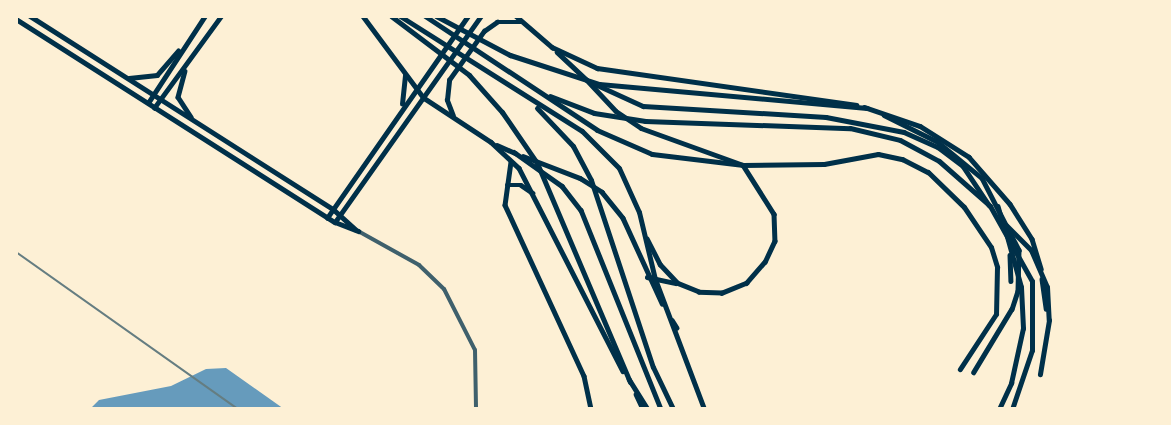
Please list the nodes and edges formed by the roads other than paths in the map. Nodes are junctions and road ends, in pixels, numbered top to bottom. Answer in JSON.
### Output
{"nodes":[{"id":1,"x":30,"y":16,"type":"edge"},
{"id":2,"x":204,"y":16,"type":"edge"},
{"id":3,"x":221,"y":16,"type":"edge"},
{"id":4,"x":363,"y":16,"type":"edge"},
{"id":5,"x":391,"y":16,"type":"edge"},
{"id":6,"x":400,"y":16,"type":"edge"},
{"id":7,"x":426,"y":16,"type":"edge"},
{"id":8,"x":436,"y":16,"type":"edge"},
{"id":9,"x":468,"y":16,"type":"edge"},
{"id":10,"x":481,"y":16,"type":"edge"},
{"id":11,"x":516,"y":16,"type":"edge"},
{"id":12,"x":16,"y":19,"type":"edge"},
{"id":13,"x":521,"y":22,"type":"junction"},
{"id":14,"x":192,"y":34,"type":"junction"},
{"id":15,"x":552,"y":47,"type":"junction"},
{"id":16,"x":189,"y":62,"type":"junction"},
{"id":17,"x":400,"y":65,"type":"junction"},
{"id":18,"x":122,"y":76,"type":"junction"},
{"id":19,"x":586,"y":78,"type":"junction"},
{"id":20,"x":416,"y":88,"type":"junction"},
{"id":21,"x":541,"y":92,"type":"junction"},
{"id":22,"x":153,"y":95,"type":"junction"},
{"id":23,"x":424,"y":98,"type":"junction"},
{"id":24,"x":160,"y":100,"type":"junction"},
{"id":25,"x":531,"y":102,"type":"junction"},
{"id":26,"x":148,"y":104,"type":"junction"},
{"id":27,"x":154,"y":108,"type":"junction"},
{"id":28,"x":867,"y":108,"type":"junction"},
{"id":29,"x":876,"y":111,"type":"junction"},
{"id":30,"x":398,"y":115,"type":"junction"},
{"id":31,"x":457,"y":121,"type":"junction"},
{"id":32,"x":206,"y":129,"type":"junction"},
{"id":33,"x":491,"y":142,"type":"junction"},
{"id":34,"x":514,"y":152,"type":"junction"},
{"id":35,"x":508,"y":157,"type":"junction"},
{"id":36,"x":743,"y":165,"type":"junction"},
{"id":37,"x":507,"y":185,"type":"junction"},
{"id":38,"x":991,"y":188,"type":"junction"},
{"id":39,"x":533,"y":193,"type":"junction"},
{"id":40,"x":990,"y":206,"type":"junction"},
{"id":41,"x":334,"y":209,"type":"junction"},
{"id":42,"x":340,"y":214,"type":"junction"},
{"id":43,"x":327,"y":218,"type":"junction"},
{"id":44,"x":1000,"y":220,"type":"junction"},
{"id":45,"x":335,"y":222,"type":"junction"},
{"id":46,"x":358,"y":231,"type":"junction"},
{"id":47,"x":646,"y":238,"type":"junction"},
{"id":48,"x":647,"y":277,"type":"junction"},
{"id":49,"x":655,"y":279,"type":"junction"},
{"id":50,"x":1011,"y":281,"type":"dead end"},
{"id":51,"x":677,"y":283,"type":"junction"},
{"id":52,"x":677,"y":328,"type":"junction"},
{"id":53,"x":1044,"y":365,"type":"dead end"},
{"id":54,"x":960,"y":369,"type":"dead end"},
{"id":55,"x":974,"y":372,"type":"dead end"},
{"id":56,"x":1040,"y":374,"type":"dead end"},
{"id":57,"x":630,"y":382,"type":"junction"},
{"id":58,"x":476,"y":409,"type":"edge"},
{"id":59,"x":591,"y":409,"type":"edge"},
{"id":60,"x":643,"y":409,"type":"edge"},
{"id":61,"x":648,"y":409,"type":"edge"},
{"id":62,"x":662,"y":409,"type":"edge"},
{"id":63,"x":673,"y":409,"type":"edge"},
{"id":64,"x":704,"y":409,"type":"edge"},
{"id":65,"x":998,"y":409,"type":"edge"},
{"id":66,"x":1012,"y":409,"type":"edge"}],
"edges":[{"from":1,"to":18,"type":"main road"},
{"from":2,"to":14,"type":"main road"},
{"from":3,"to":16,"type":"main road"},
{"from":4,"to":17,"type":"main road"},
{"from":5,"to":57,"type":"highway"},
{"from":6,"to":25,"type":"highway"},
{"from":7,"to":21,"type":"highway"},
{"from":8,"to":28,"type":"highway"},
{"from":9,"to":20,"type":"main road"},
{"from":10,"to":23,"type":"main road"},
{"from":11,"to":13,"type":"main road"},
{"from":12,"to":26,"type":"main road"},
{"from":13,"to":15,"type":"main road"},
{"from":13,"to":31,"type":"main road"},
{"from":14,"to":18,"type":"main road"},
{"from":14,"to":22,"type":"main road"},
{"from":15,"to":19,"type":"main road"},
{"from":15,"to":28,"type":"main road"},
{"from":16,"to":24,"type":"main road"},
{"from":16,"to":32,"type":"main road"},
{"from":17,"to":20,"type":"main road"},
{"from":17,"to":30,"type":"main road"},
{"from":18,"to":22,"type":"main road"},
{"from":19,"to":36,"type":"main road"},
{"from":19,"to":40,"type":"main road"},
{"from":20,"to":23,"type":"main road"},
{"from":20,"to":30,"type":"main road"},
{"from":21,"to":36,"type":"highway"},
{"from":21,"to":40,"type":"highway"},
{"from":22,"to":24,"type":"main road"},
{"from":22,"to":26,"type":"main road"},
{"from":23,"to":31,"type":"main road"},
{"from":23,"to":42,"type":"main road"},
{"from":24,"to":27,"type":"main road"},
{"from":24,"to":32,"type":"main road"},
{"from":25,"to":47,"type":"highway"},
{"from":25,"to":63,"type":"highway"},
{"from":26,"to":27,"type":"main road"},
{"from":27,"to":43,"type":"main road"},
{"from":28,"to":29,"type":"main road"},
{"from":29,"to":38,"type":"main road"},
{"from":29,"to":53,"type":"main road"},
{"from":30,"to":41,"type":"main road"},
{"from":31,"to":33,"type":"main road"},
{"from":32,"to":41,"type":"main road"},
{"from":33,"to":34,"type":"main road"},
{"from":33,"to":35,"type":"main road"},
{"from":34,"to":48,"type":"main road"},
{"from":34,"to":62,"type":"main road"},
{"from":35,"to":37,"type":"main road"},
{"from":35,"to":39,"type":"main road"},
{"from":36,"to":51,"type":"main road"},
{"from":36,"to":54,"type":"highway"},
{"from":37,"to":39,"type":"main road"},
{"from":37,"to":59,"type":"main road"},
{"from":38,"to":50,"type":"main road"},
{"from":38,"to":55,"type":"main road"},
{"from":39,"to":57,"type":"main road"},
{"from":40,"to":44,"type":"highway"},
{"from":41,"to":42,"type":"main road"},
{"from":41,"to":43,"type":"main road"},
{"from":42,"to":45,"type":"main road"},
{"from":42,"to":46,"type":"main road"},
{"from":43,"to":45,"type":"main road"},
{"from":44,"to":56,"type":"highway"},
{"from":44,"to":65,"type":"highway"},
{"from":44,"to":66,"type":"highway"},
{"from":45,"to":46,"type":"main road"},
{"from":46,"to":58,"type":"street"},
{"from":47,"to":49,"type":"highway"},
{"from":47,"to":51,"type":"main road"},
{"from":48,"to":49,"type":"main road"},
{"from":48,"to":52,"type":"main road"},
{"from":49,"to":51,"type":"main road"},
{"from":49,"to":52,"type":"highway"},
{"from":52,"to":64,"type":"highway"},
{"from":57,"to":60,"type":"main road"},
{"from":57,"to":61,"type":"main road"}]}
